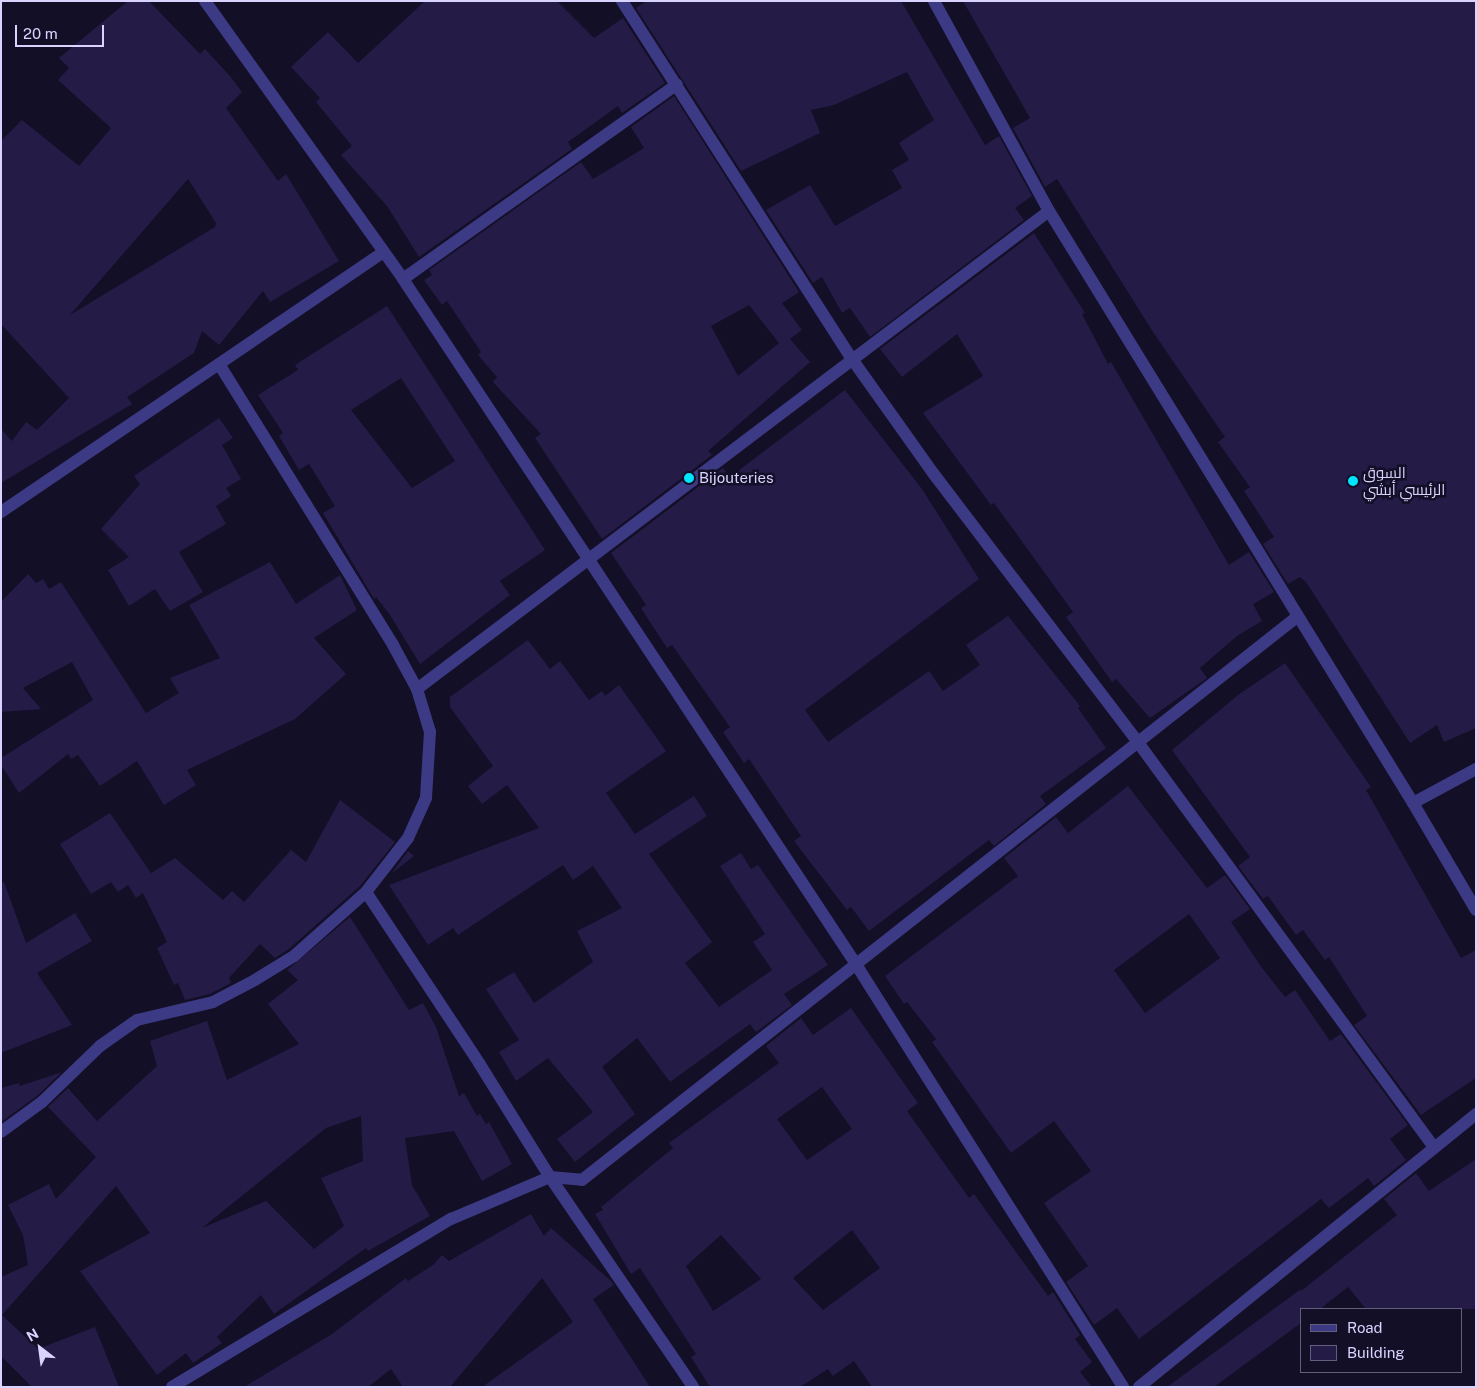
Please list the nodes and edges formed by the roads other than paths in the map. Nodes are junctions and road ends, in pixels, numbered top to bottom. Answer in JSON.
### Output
{"nodes":[{"id":1,"x":205,"y":1,"type":"edge"},
{"id":2,"x":622,"y":1,"type":"edge"},
{"id":3,"x":934,"y":1,"type":"edge"},
{"id":4,"x":678,"y":84,"type":"junction"},
{"id":5,"x":1050,"y":211,"type":"junction"},
{"id":6,"x":382,"y":252,"type":"junction"},
{"id":7,"x":403,"y":279,"type":"junction"},
{"id":8,"x":852,"y":358,"type":"junction"},
{"id":9,"x":219,"y":364,"type":"junction"},
{"id":10,"x":1,"y":512,"type":"edge"},
{"id":11,"x":588,"y":559,"type":"junction"},
{"id":12,"x":1297,"y":617,"type":"junction"},
{"id":13,"x":417,"y":689,"type":"junction"},
{"id":14,"x":1137,"y":741,"type":"junction"},
{"id":15,"x":1476,"y":769,"type":"edge"},
{"id":16,"x":1413,"y":803,"type":"junction"},
{"id":17,"x":366,"y":892,"type":"junction"},
{"id":18,"x":1476,"y":910,"type":"edge"},
{"id":19,"x":857,"y":966,"type":"junction"},
{"id":20,"x":1476,"y":1114,"type":"edge"},
{"id":21,"x":1,"y":1132,"type":"edge"},
{"id":22,"x":1433,"y":1146,"type":"junction"},
{"id":23,"x":550,"y":1177,"type":"junction"},
{"id":24,"x":172,"y":1387,"type":"edge"},
{"id":25,"x":693,"y":1387,"type":"edge"},
{"id":26,"x":1123,"y":1387,"type":"edge"},
{"id":27,"x":1139,"y":1387,"type":"edge"}],
"edges":[{"from":1,"to":6,"type":"street"},
{"from":2,"to":4,"type":"street"},
{"from":3,"to":5,"type":"street"},
{"from":4,"to":7,"type":"street"},
{"from":4,"to":8,"type":"street"},
{"from":5,"to":8,"type":"street"},
{"from":5,"to":12,"type":"street"},
{"from":6,"to":7,"type":"street"},
{"from":6,"to":9,"type":"street"},
{"from":7,"to":11,"type":"street"},
{"from":8,"to":11,"type":"street"},
{"from":8,"to":14,"type":"street"},
{"from":9,"to":10,"type":"street"},
{"from":9,"to":13,"type":"street"},
{"from":11,"to":13,"type":"street"},
{"from":11,"to":19,"type":"street"},
{"from":12,"to":14,"type":"street"},
{"from":12,"to":16,"type":"street"},
{"from":13,"to":17,"type":"street"},
{"from":14,"to":19,"type":"street"},
{"from":14,"to":22,"type":"street"},
{"from":15,"to":16,"type":"street"},
{"from":16,"to":18,"type":"street"},
{"from":17,"to":21,"type":"street"},
{"from":17,"to":23,"type":"street"},
{"from":19,"to":23,"type":"street"},
{"from":19,"to":26,"type":"street"},
{"from":20,"to":22,"type":"street"},
{"from":22,"to":27,"type":"street"},
{"from":23,"to":24,"type":"street"},
{"from":23,"to":25,"type":"street"}]}
